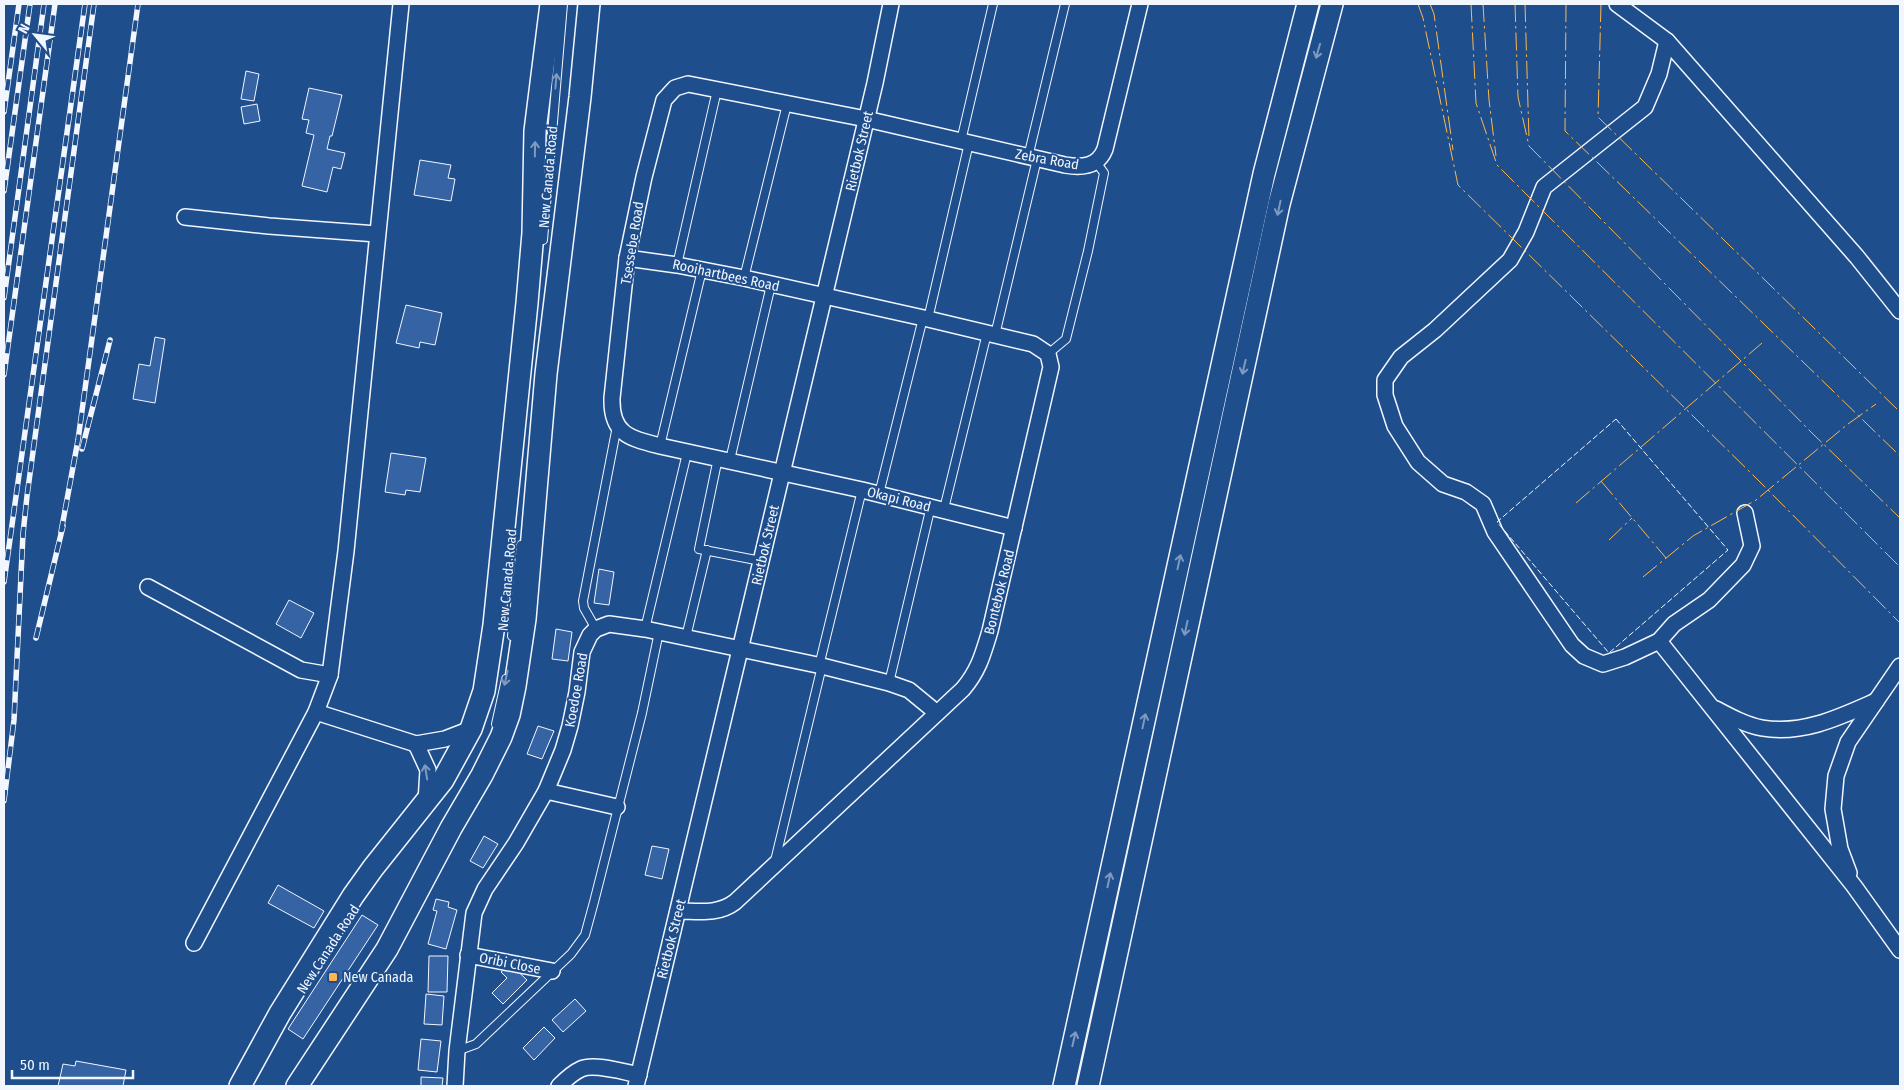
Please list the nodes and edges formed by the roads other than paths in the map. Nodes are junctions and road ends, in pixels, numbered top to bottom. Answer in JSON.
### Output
{"nodes":[{"id":1,"x":401,"y":4,"type":"edge"},
{"id":2,"x":551,"y":4,"type":"edge"},
{"id":3,"x":563,"y":4,"type":"edge"},
{"id":4,"x":589,"y":4,"type":"edge"},
{"id":5,"x":891,"y":4,"type":"edge"},
{"id":6,"x":993,"y":4,"type":"edge"},
{"id":7,"x":1066,"y":4,"type":"edge"},
{"id":8,"x":1140,"y":4,"type":"edge"},
{"id":9,"x":1308,"y":4,"type":"edge"},
{"id":10,"x":1332,"y":4,"type":"edge"},
{"id":11,"x":1617,"y":4,"type":"edge"},
{"id":12,"x":1667,"y":41,"type":"junction"},
{"id":13,"x":717,"y":90,"type":"junction"},
{"id":14,"x":787,"y":104,"type":"junction"},
{"id":15,"x":866,"y":119,"type":"junction"},
{"id":16,"x":965,"y":142,"type":"junction"},
{"id":17,"x":564,"y":155,"type":"dead end"},
{"id":18,"x":1033,"y":158,"type":"junction"},
{"id":19,"x":1096,"y":162,"type":"junction"},
{"id":20,"x":185,"y":217,"type":"dead end"},
{"id":21,"x":377,"y":234,"type":"junction"},
{"id":22,"x":541,"y":253,"type":"dead end"},
{"id":23,"x":626,"y":258,"type":"junction"},
{"id":24,"x":677,"y":265,"type":"junction"},
{"id":25,"x":702,"y":270,"type":"junction"},
{"id":26,"x":744,"y":278,"type":"junction"},
{"id":27,"x":771,"y":285,"type":"junction"},
{"id":28,"x":824,"y":296,"type":"junction"},
{"id":29,"x":536,"y":302,"type":"dead end"},
{"id":30,"x":1900,"y":311,"type":"edge"},
{"id":31,"x":925,"y":318,"type":"junction"},
{"id":32,"x":991,"y":334,"type":"junction"},
{"id":33,"x":1048,"y":354,"type":"junction"},
{"id":34,"x":536,"y":391,"type":"dead end"},
{"id":35,"x":617,"y":426,"type":"junction"},
{"id":36,"x":660,"y":446,"type":"junction"},
{"id":37,"x":687,"y":453,"type":"junction"},
{"id":38,"x":724,"y":459,"type":"junction"},
{"id":39,"x":783,"y":472,"type":"junction"},
{"id":40,"x":862,"y":490,"type":"junction"},
{"id":41,"x":879,"y":494,"type":"junction"},
{"id":42,"x":937,"y":508,"type":"junction"},
{"id":43,"x":1745,"y":513,"type":"dead end"},
{"id":44,"x":1014,"y":528,"type":"junction"},
{"id":45,"x":522,"y":538,"type":"dead end"},
{"id":46,"x":707,"y":550,"type":"junction"},
{"id":47,"x":761,"y":561,"type":"junction"},
{"id":48,"x":508,"y":574,"type":"dead end"},
{"id":49,"x":148,"y":587,"type":"dead end"},
{"id":50,"x":596,"y":629,"type":"junction"},
{"id":51,"x":652,"y":631,"type":"junction"},
{"id":52,"x":686,"y":638,"type":"junction"},
{"id":53,"x":1659,"y":641,"type":"junction"},
{"id":54,"x":511,"y":646,"type":"dead end"},
{"id":55,"x":741,"y":649,"type":"junction"},
{"id":56,"x":821,"y":666,"type":"junction"},
{"id":57,"x":1900,"y":666,"type":"edge"},
{"id":58,"x":507,"y":673,"type":"dead end"},
{"id":59,"x":330,"y":675,"type":"junction"},
{"id":60,"x":889,"y":683,"type":"junction"},
{"id":61,"x":493,"y":690,"type":"dead end"},
{"id":62,"x":1878,"y":700,"type":"junction"},
{"id":63,"x":1710,"y":706,"type":"junction"},
{"id":64,"x":488,"y":707,"type":"dead end"},
{"id":65,"x":316,"y":712,"type":"junction"},
{"id":66,"x":937,"y":713,"type":"junction"},
{"id":67,"x":477,"y":724,"type":"junction"},
{"id":68,"x":416,"y":744,"type":"junction"},
{"id":69,"x":546,"y":792,"type":"junction"},
{"id":70,"x":426,"y":802,"type":"junction"},
{"id":71,"x":617,"y":807,"type":"junction"},
{"id":72,"x":774,"y":865,"type":"junction"},
{"id":73,"x":1854,"y":886,"type":"junction"},
{"id":74,"x":678,"y":911,"type":"junction"},
{"id":75,"x":395,"y":915,"type":"dead end"},
{"id":76,"x":194,"y":943,"type":"dead end"},
{"id":77,"x":1900,"y":950,"type":"edge"},
{"id":78,"x":468,"y":955,"type":"junction"},
{"id":79,"x":552,"y":971,"type":"junction"},
{"id":80,"x":336,"y":1012,"type":"dead end"},
{"id":81,"x":457,"y":1051,"type":"junction"},
{"id":82,"x":637,"y":1081,"type":"edge"},
{"id":83,"x":240,"y":1086,"type":"edge"},
{"id":84,"x":247,"y":1086,"type":"edge"},
{"id":85,"x":287,"y":1086,"type":"edge"},
{"id":86,"x":297,"y":1086,"type":"edge"},
{"id":87,"x":455,"y":1086,"type":"edge"},
{"id":88,"x":559,"y":1086,"type":"edge"},
{"id":89,"x":1064,"y":1086,"type":"edge"},
{"id":90,"x":1088,"y":1086,"type":"edge"}],
"edges":[{"from":1,"to":21,"type":"street"},
{"from":67,"to":2,"type":"main road","name":"New Canada Road","one_way":true},
{"from":22,"to":3,"type":"lane","name":"New Canada Road","one_way":true},
{"from":4,"to":86,"type":"main road","name":"New Canada Road"},
{"from":5,"to":15,"type":"street","name":"Rietbok Street"},
{"from":6,"to":16,"type":"lane"},
{"from":7,"to":18,"type":"lane"},
{"from":8,"to":19,"type":"street","name":"Zebra Road"},
{"from":89,"to":9,"type":"main road","one_way":true},
{"from":10,"to":90,"type":"main road","one_way":true},
{"from":11,"to":12,"type":"street"},
{"from":12,"to":30,"type":"street"},
{"from":12,"to":53,"type":"street"},
{"from":13,"to":14,"type":"street","name":"Tsessebe Road"},
{"from":13,"to":23,"type":"street","name":"Tsessebe Road"},
{"from":13,"to":24,"type":"lane"},
{"from":14,"to":15,"type":"street","name":"Tsessebe Road"},
{"from":14,"to":26,"type":"lane"},
{"from":15,"to":16,"type":"street","name":"Zebra Road"},
{"from":15,"to":28,"type":"street","name":"Rietbok Street"},
{"from":16,"to":18,"type":"street","name":"Zebra Road"},
{"from":16,"to":31,"type":"lane"},
{"from":17,"to":34,"type":"lane","name":"New Canada Road"},
{"from":18,"to":19,"type":"street","name":"Zebra Road"},
{"from":18,"to":32,"type":"lane"},
{"from":19,"to":33,"type":"lane"},
{"from":20,"to":21,"type":"street"},
{"from":21,"to":59,"type":"street"},
{"from":23,"to":24,"type":"street","name":"Rooihartbees Road"},
{"from":23,"to":35,"type":"street","name":"Tsessebe Road"},
{"from":24,"to":25,"type":"street","name":"Rooihartbees Road"},
{"from":25,"to":26,"type":"street","name":"Rooihartbees Road"},
{"from":25,"to":36,"type":"lane"},
{"from":26,"to":27,"type":"street","name":"Rooihartbees Road"},
{"from":27,"to":28,"type":"street","name":"Rooihartbees Road"},
{"from":27,"to":38,"type":"lane"},
{"from":28,"to":31,"type":"street"},
{"from":28,"to":39,"type":"street","name":"Rietbok Street"},
{"from":29,"to":48,"type":"lane","name":"New Canada Road"},
{"from":31,"to":32,"type":"street"},
{"from":31,"to":41,"type":"lane"},
{"from":32,"to":33,"type":"street"},
{"from":32,"to":42,"type":"lane"},
{"from":33,"to":44,"type":"street","name":"Bontebok Road"},
{"from":35,"to":36,"type":"street"},
{"from":35,"to":50,"type":"lane"},
{"from":36,"to":37,"type":"street"},
{"from":37,"to":38,"type":"street"},
{"from":37,"to":51,"type":"lane"},
{"from":38,"to":39,"type":"street"},
{"from":38,"to":46,"type":"lane"},
{"from":39,"to":40,"type":"street","name":"Okapi Road"},
{"from":39,"to":47,"type":"street","name":"Rietbok Street"},
{"from":40,"to":41,"type":"street","name":"Okapi Road"},
{"from":40,"to":56,"type":"lane"},
{"from":41,"to":42,"type":"street","name":"Okapi Road"},
{"from":42,"to":44,"type":"street","name":"Okapi Road"},
{"from":42,"to":60,"type":"lane"},
{"from":43,"to":53,"type":"street"},
{"from":44,"to":66,"type":"street","name":"Bontebok Road"},
{"from":45,"to":54,"type":"lane","name":"New Canada Road"},
{"from":46,"to":47,"type":"lane"},
{"from":46,"to":52,"type":"lane"},
{"from":47,"to":55,"type":"street","name":"Rietbok Street"},
{"from":49,"to":59,"type":"street"},
{"from":50,"to":51,"type":"street"},
{"from":50,"to":69,"type":"street","name":"Koedoe Road"},
{"from":51,"to":52,"type":"street"},
{"from":51,"to":71,"type":"lane"},
{"from":52,"to":55,"type":"street"},
{"from":53,"to":63,"type":"street"},
{"from":55,"to":56,"type":"street"},
{"from":55,"to":74,"type":"street","name":"Rietbok Street"},
{"from":56,"to":60,"type":"street"},
{"from":56,"to":72,"type":"lane"},
{"from":57,"to":62,"type":"street"},
{"from":58,"to":75,"type":"lane","one_way":true},
{"from":59,"to":65,"type":"street"},
{"from":60,"to":66,"type":"street"},
{"from":61,"to":64,"type":"lane"},
{"from":62,"to":63,"type":"street"},
{"from":62,"to":73,"type":"street"},
{"from":63,"to":73,"type":"street"},
{"from":65,"to":68,"type":"street"},
{"from":65,"to":76,"type":"street"},
{"from":66,"to":72,"type":"street","name":"Bontebok Road"},
{"from":67,"to":68,"type":"street"},
{"from":67,"to":70,"type":"main road","name":"New Canada Road"},
{"from":67,"to":84,"type":"lane","name":"New Canada Road"},
{"from":70,"to":68,"type":"street","one_way":true},
{"from":69,"to":71,"type":"street"},
{"from":69,"to":78,"type":"street","name":"Koedoe Road"},
{"from":70,"to":83,"type":"main road","name":"New Canada Road"},
{"from":71,"to":79,"type":"lane"},
{"from":72,"to":74,"type":"street","name":"Bontebok Road"},
{"from":73,"to":77,"type":"street"},
{"from":74,"to":82,"type":"street","name":"Rietbok Street"},
{"from":78,"to":79,"type":"street","name":"Oribi Close"},
{"from":78,"to":81,"type":"street","name":"Koedoe Road"},
{"from":79,"to":81,"type":"lane"},
{"from":80,"to":85,"type":"lane"},
{"from":81,"to":87,"type":"street","name":"Koedoe Road"},
{"from":82,"to":88,"type":"street"}]}
